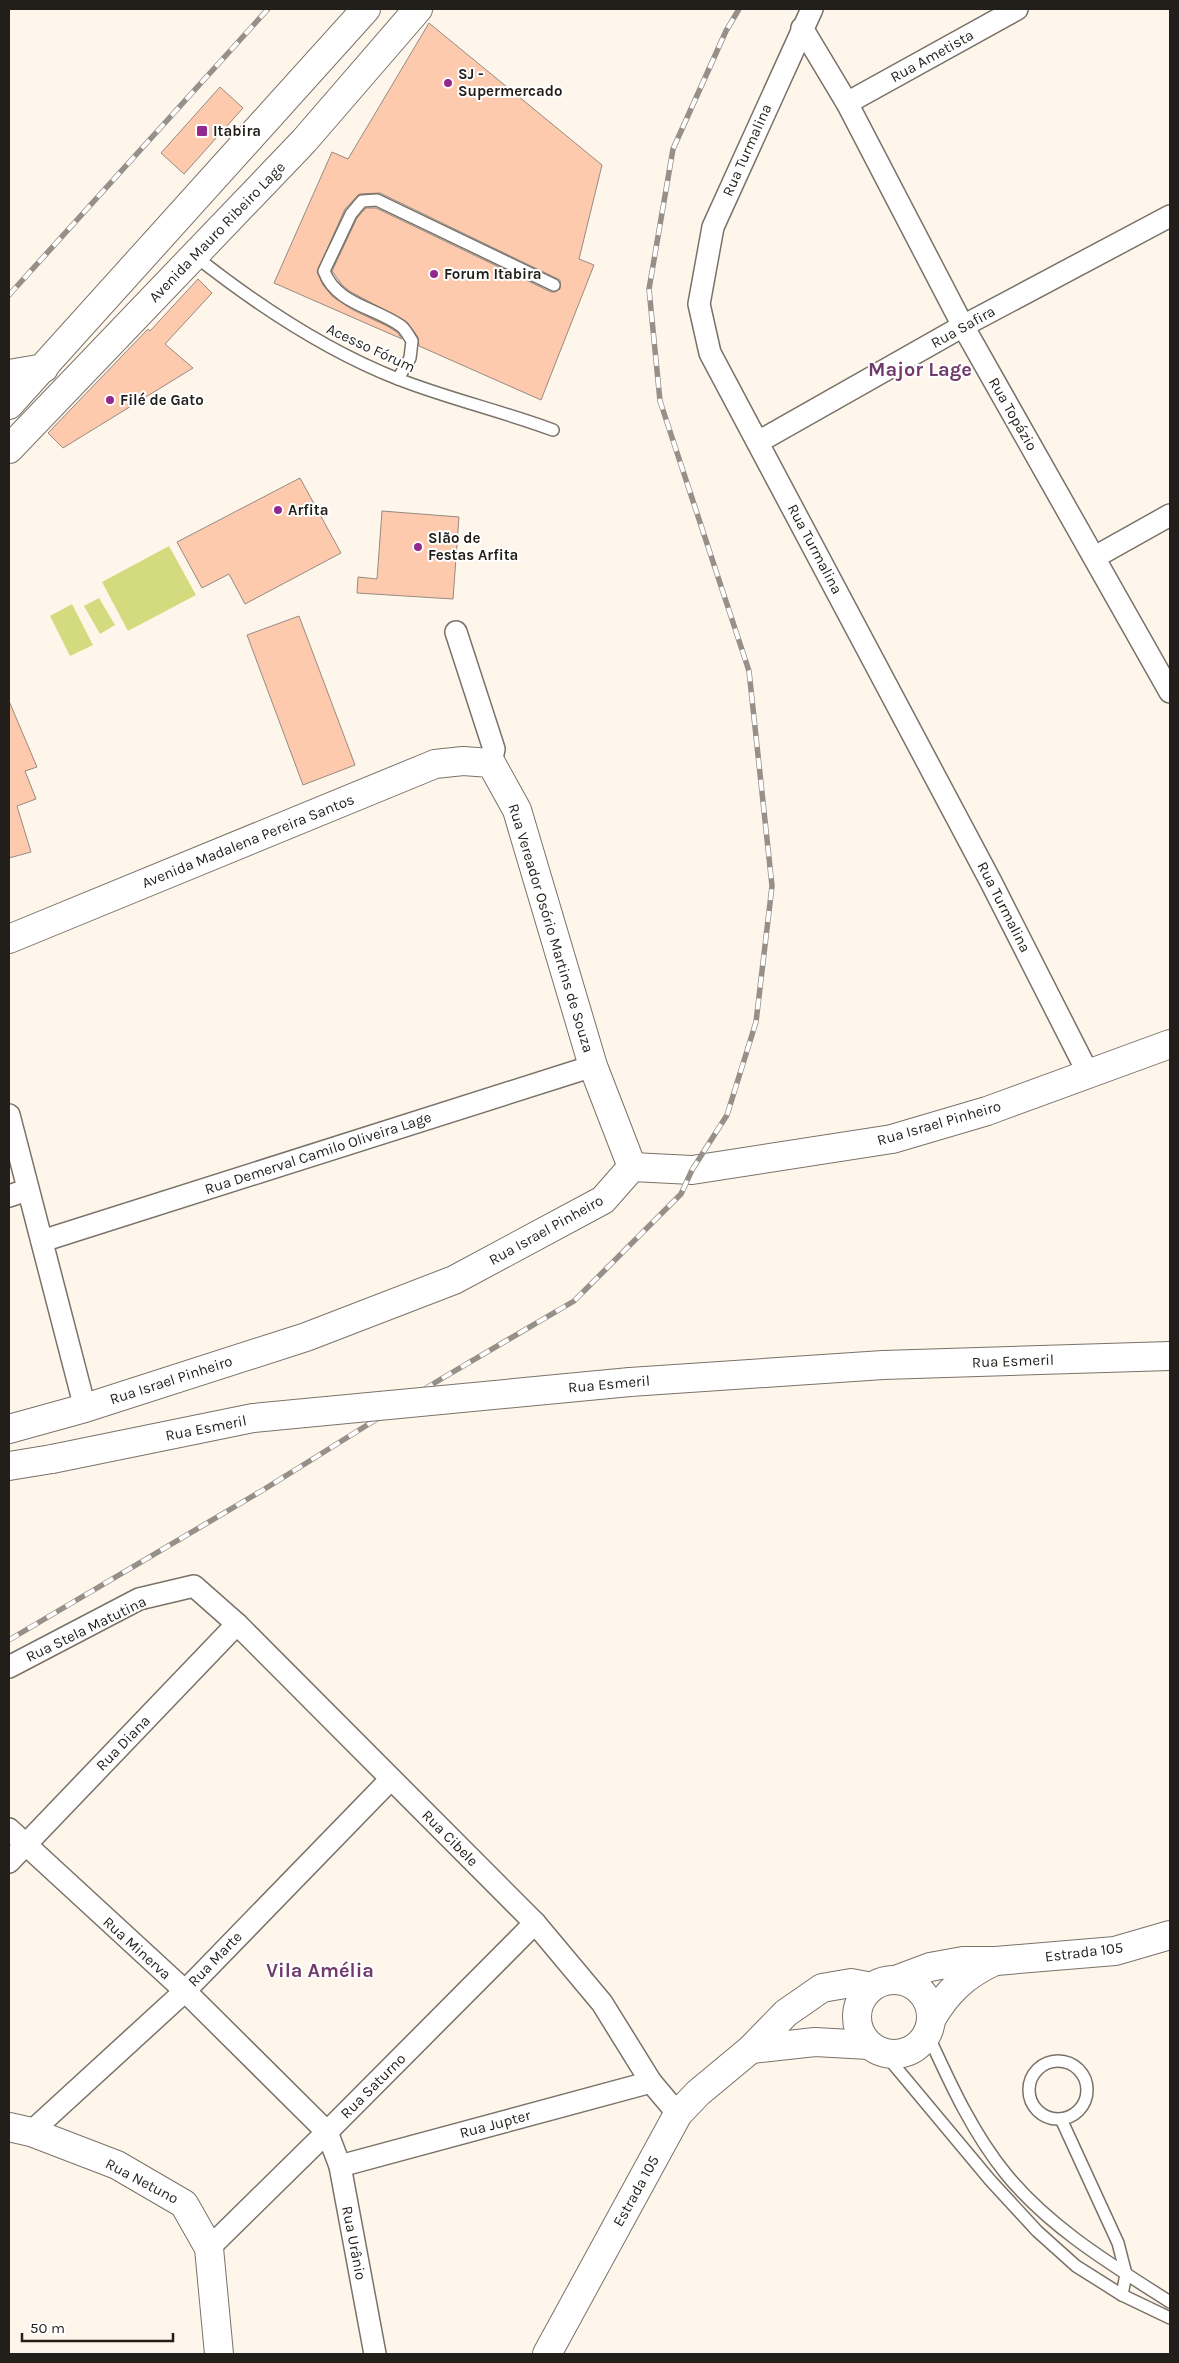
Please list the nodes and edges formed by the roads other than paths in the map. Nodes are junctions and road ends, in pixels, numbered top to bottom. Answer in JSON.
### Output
{"nodes":[{"id":1,"x":366,"y":9,"type":"edge"},
{"id":2,"x":418,"y":9,"type":"edge"},
{"id":3,"x":812,"y":9,"type":"edge"},
{"id":4,"x":1017,"y":9,"type":"edge"},
{"id":5,"x":800,"y":32,"type":"junction"},
{"id":6,"x":847,"y":103,"type":"junction"},
{"id":7,"x":1170,"y":216,"type":"edge"},
{"id":8,"x":195,"y":256,"type":"junction"},
{"id":9,"x":554,"y":285,"type":"dead end"},
{"id":10,"x":963,"y":326,"type":"junction"},
{"id":11,"x":44,"y":368,"type":"junction"},
{"id":12,"x":9,"y":374,"type":"edge"},
{"id":13,"x":398,"y":379,"type":"junction"},
{"id":14,"x":9,"y":405,"type":"edge"},
{"id":15,"x":553,"y":430,"type":"dead end"},
{"id":16,"x":758,"y":442,"type":"junction"},
{"id":17,"x":9,"y":449,"type":"edge"},
{"id":18,"x":1170,"y":514,"type":"edge"},
{"id":19,"x":1095,"y":557,"type":"junction"},
{"id":20,"x":456,"y":632,"type":"dead end"},
{"id":21,"x":1170,"y":692,"type":"edge"},
{"id":22,"x":491,"y":763,"type":"junction"},
{"id":23,"x":9,"y":939,"type":"edge"},
{"id":24,"x":1170,"y":1044,"type":"edge"},
{"id":25,"x":593,"y":1066,"type":"junction"},
{"id":26,"x":1088,"y":1073,"type":"junction"},
{"id":27,"x":9,"y":1116,"type":"edge"},
{"id":28,"x":632,"y":1167,"type":"junction"},
{"id":29,"x":18,"y":1193,"type":"edge"},
{"id":30,"x":42,"y":1241,"type":"junction"},
{"id":31,"x":1170,"y":1356,"type":"edge"},
{"id":32,"x":85,"y":1408,"type":"junction"},
{"id":33,"x":9,"y":1429,"type":"edge"},
{"id":34,"x":9,"y":1466,"type":"edge"},
{"id":35,"x":194,"y":1586,"type":"joint"},
{"id":36,"x":237,"y":1624,"type":"junction"},
{"id":37,"x":9,"y":1667,"type":"edge"},
{"id":38,"x":391,"y":1779,"type":"junction"},
{"id":39,"x":9,"y":1829,"type":"edge"},
{"id":40,"x":25,"y":1845,"type":"junction"},
{"id":41,"x":9,"y":1862,"type":"edge"},
{"id":42,"x":534,"y":1923,"type":"junction"},
{"id":43,"x":1170,"y":1935,"type":"edge"},
{"id":44,"x":996,"y":1961,"type":"junction"},
{"id":45,"x":898,"y":1980,"type":"junction"},
{"id":46,"x":872,"y":1987,"type":"junction"},
{"id":47,"x":185,"y":1991,"type":"junction"},
{"id":48,"x":930,"y":2026,"type":"junction"},
{"id":49,"x":751,"y":2049,"type":"junction"},
{"id":50,"x":877,"y":2049,"type":"junction"},
{"id":51,"x":651,"y":2082,"type":"junction"},
{"id":52,"x":678,"y":2114,"type":"junction"},
{"id":53,"x":1061,"y":2119,"type":"junction"},
{"id":54,"x":20,"y":2129,"type":"edge"},
{"id":55,"x":327,"y":2132,"type":"junction"},
{"id":56,"x":340,"y":2166,"type":"junction"},
{"id":57,"x":208,"y":2248,"type":"junction"},
{"id":58,"x":1126,"y":2274,"type":"junction"},
{"id":59,"x":1122,"y":2295,"type":"junction"},
{"id":60,"x":1170,"y":2302,"type":"edge"},
{"id":61,"x":1170,"y":2318,"type":"edge"},
{"id":62,"x":219,"y":2354,"type":"edge"},
{"id":63,"x":375,"y":2354,"type":"edge"},
{"id":64,"x":548,"y":2354,"type":"edge"}],
"edges":[{"from":1,"to":11,"type":"street"},
{"from":2,"to":8,"type":"street","name":"Avenida Mauro Ribeiro Lage"},
{"from":3,"to":5,"type":"street","name":"Rua Turmalina"},
{"from":4,"to":6,"type":"street","name":"Rua Ametista"},
{"from":5,"to":6,"type":"street","name":"Rua Topázio"},
{"from":5,"to":16,"type":"street","name":"Rua Turmalina"},
{"from":6,"to":10,"type":"street","name":"Rua Topázio"},
{"from":7,"to":10,"type":"street","name":"Rua Safira"},
{"from":8,"to":13,"type":"lane","name":"Acesso Fórum"},
{"from":8,"to":17,"type":"street","name":"Avenida Mauro Ribeiro Lage"},
{"from":9,"to":13,"type":"lane"},
{"from":10,"to":16,"type":"street","name":"Rua Safira"},
{"from":10,"to":19,"type":"street","name":"Rua Topázio"},
{"from":11,"to":12,"type":"street"},
{"from":11,"to":14,"type":"street"},
{"from":13,"to":15,"type":"lane","name":"Acesso Fórum"},
{"from":16,"to":26,"type":"street","name":"Rua Turmalina"},
{"from":18,"to":19,"type":"street"},
{"from":19,"to":21,"type":"street","name":"Rua Topázio"},
{"from":20,"to":22,"type":"street","name":"Rua Vereador Osório Martins de Souza"},
{"from":22,"to":23,"type":"street","name":"Avenida Madalena Pereira Santos"},
{"from":22,"to":25,"type":"street","name":"Rua Vereador Osório Martins de Souza"},
{"from":24,"to":26,"type":"street","name":"Rua Israel Pinheiro"},
{"from":25,"to":28,"type":"street","name":"Rua Vereador Osório Martins de Souza"},
{"from":25,"to":30,"type":"street","name":"Rua Demerval Camilo Oliveira Lage"},
{"from":26,"to":28,"type":"street","name":"Rua Israel Pinheiro"},
{"from":27,"to":29,"type":"street"},
{"from":28,"to":32,"type":"street","name":"Rua Israel Pinheiro"},
{"from":29,"to":30,"type":"street"},
{"from":30,"to":32,"type":"street"},
{"from":31,"to":34,"type":"street","name":"Rua Esmeril","bridge":true},
{"from":32,"to":33,"type":"street","name":"Rua Israel Pinheiro"},
{"from":35,"to":36,"type":"street","name":"Rua Cibele"},
{"from":35,"to":37,"type":"street","name":"Rua Stela Matutina"},
{"from":36,"to":38,"type":"street","name":"Rua Cibele"},
{"from":36,"to":40,"type":"street","name":"Rua Diana"},
{"from":38,"to":42,"type":"street","name":"Rua Cibele"},
{"from":38,"to":47,"type":"street","name":"Rua Marte"},
{"from":39,"to":40,"type":"street","name":"Rua Minerva"},
{"from":40,"to":41,"type":"street","name":"Rua Diana"},
{"from":40,"to":47,"type":"street","name":"Rua Minerva"},
{"from":42,"to":51,"type":"street","name":"Rua Cibele"},
{"from":42,"to":55,"type":"street","name":"Rua Saturno"},
{"from":43,"to":44,"type":"street","name":"Estrada 105"},
{"from":44,"to":45,"type":"street","name":"Estrada 105"},
{"from":44,"to":48,"type":"street","name":"Estrada 105"},
{"from":45,"to":46,"type":"street"},
{"from":45,"to":48,"type":"street"},
{"from":46,"to":49,"type":"street","name":"Estrada 105"},
{"from":46,"to":50,"type":"street"},
{"from":47,"to":54,"type":"street","name":"Rua Marte"},
{"from":47,"to":55,"type":"street","name":"Rua Minerva"},
{"from":48,"to":50,"type":"street"},
{"from":48,"to":58,"type":"lane"},
{"from":49,"to":50,"type":"street"},
{"from":49,"to":52,"type":"street","name":"Estrada 105"},
{"from":50,"to":59,"type":"lane"},
{"from":51,"to":52,"type":"street","name":"Rua Cibele"},
{"from":51,"to":56,"type":"street","name":"Rua Jupter"},
{"from":52,"to":64,"type":"street","name":"Estrada 105"},
{"from":53,"to":53,"type":"lane"},
{"from":53,"to":58,"type":"lane"},
{"from":54,"to":57,"type":"street","name":"Rua Netuno"},
{"from":55,"to":56,"type":"street","name":"Rua Urânio"},
{"from":55,"to":57,"type":"street","name":"Rua Saturno"},
{"from":56,"to":63,"type":"street","name":"Rua Urânio"},
{"from":57,"to":62,"type":"street","name":"Rua Netuno"},
{"from":58,"to":59,"type":"lane"},
{"from":58,"to":60,"type":"lane"},
{"from":59,"to":61,"type":"lane"}]}
